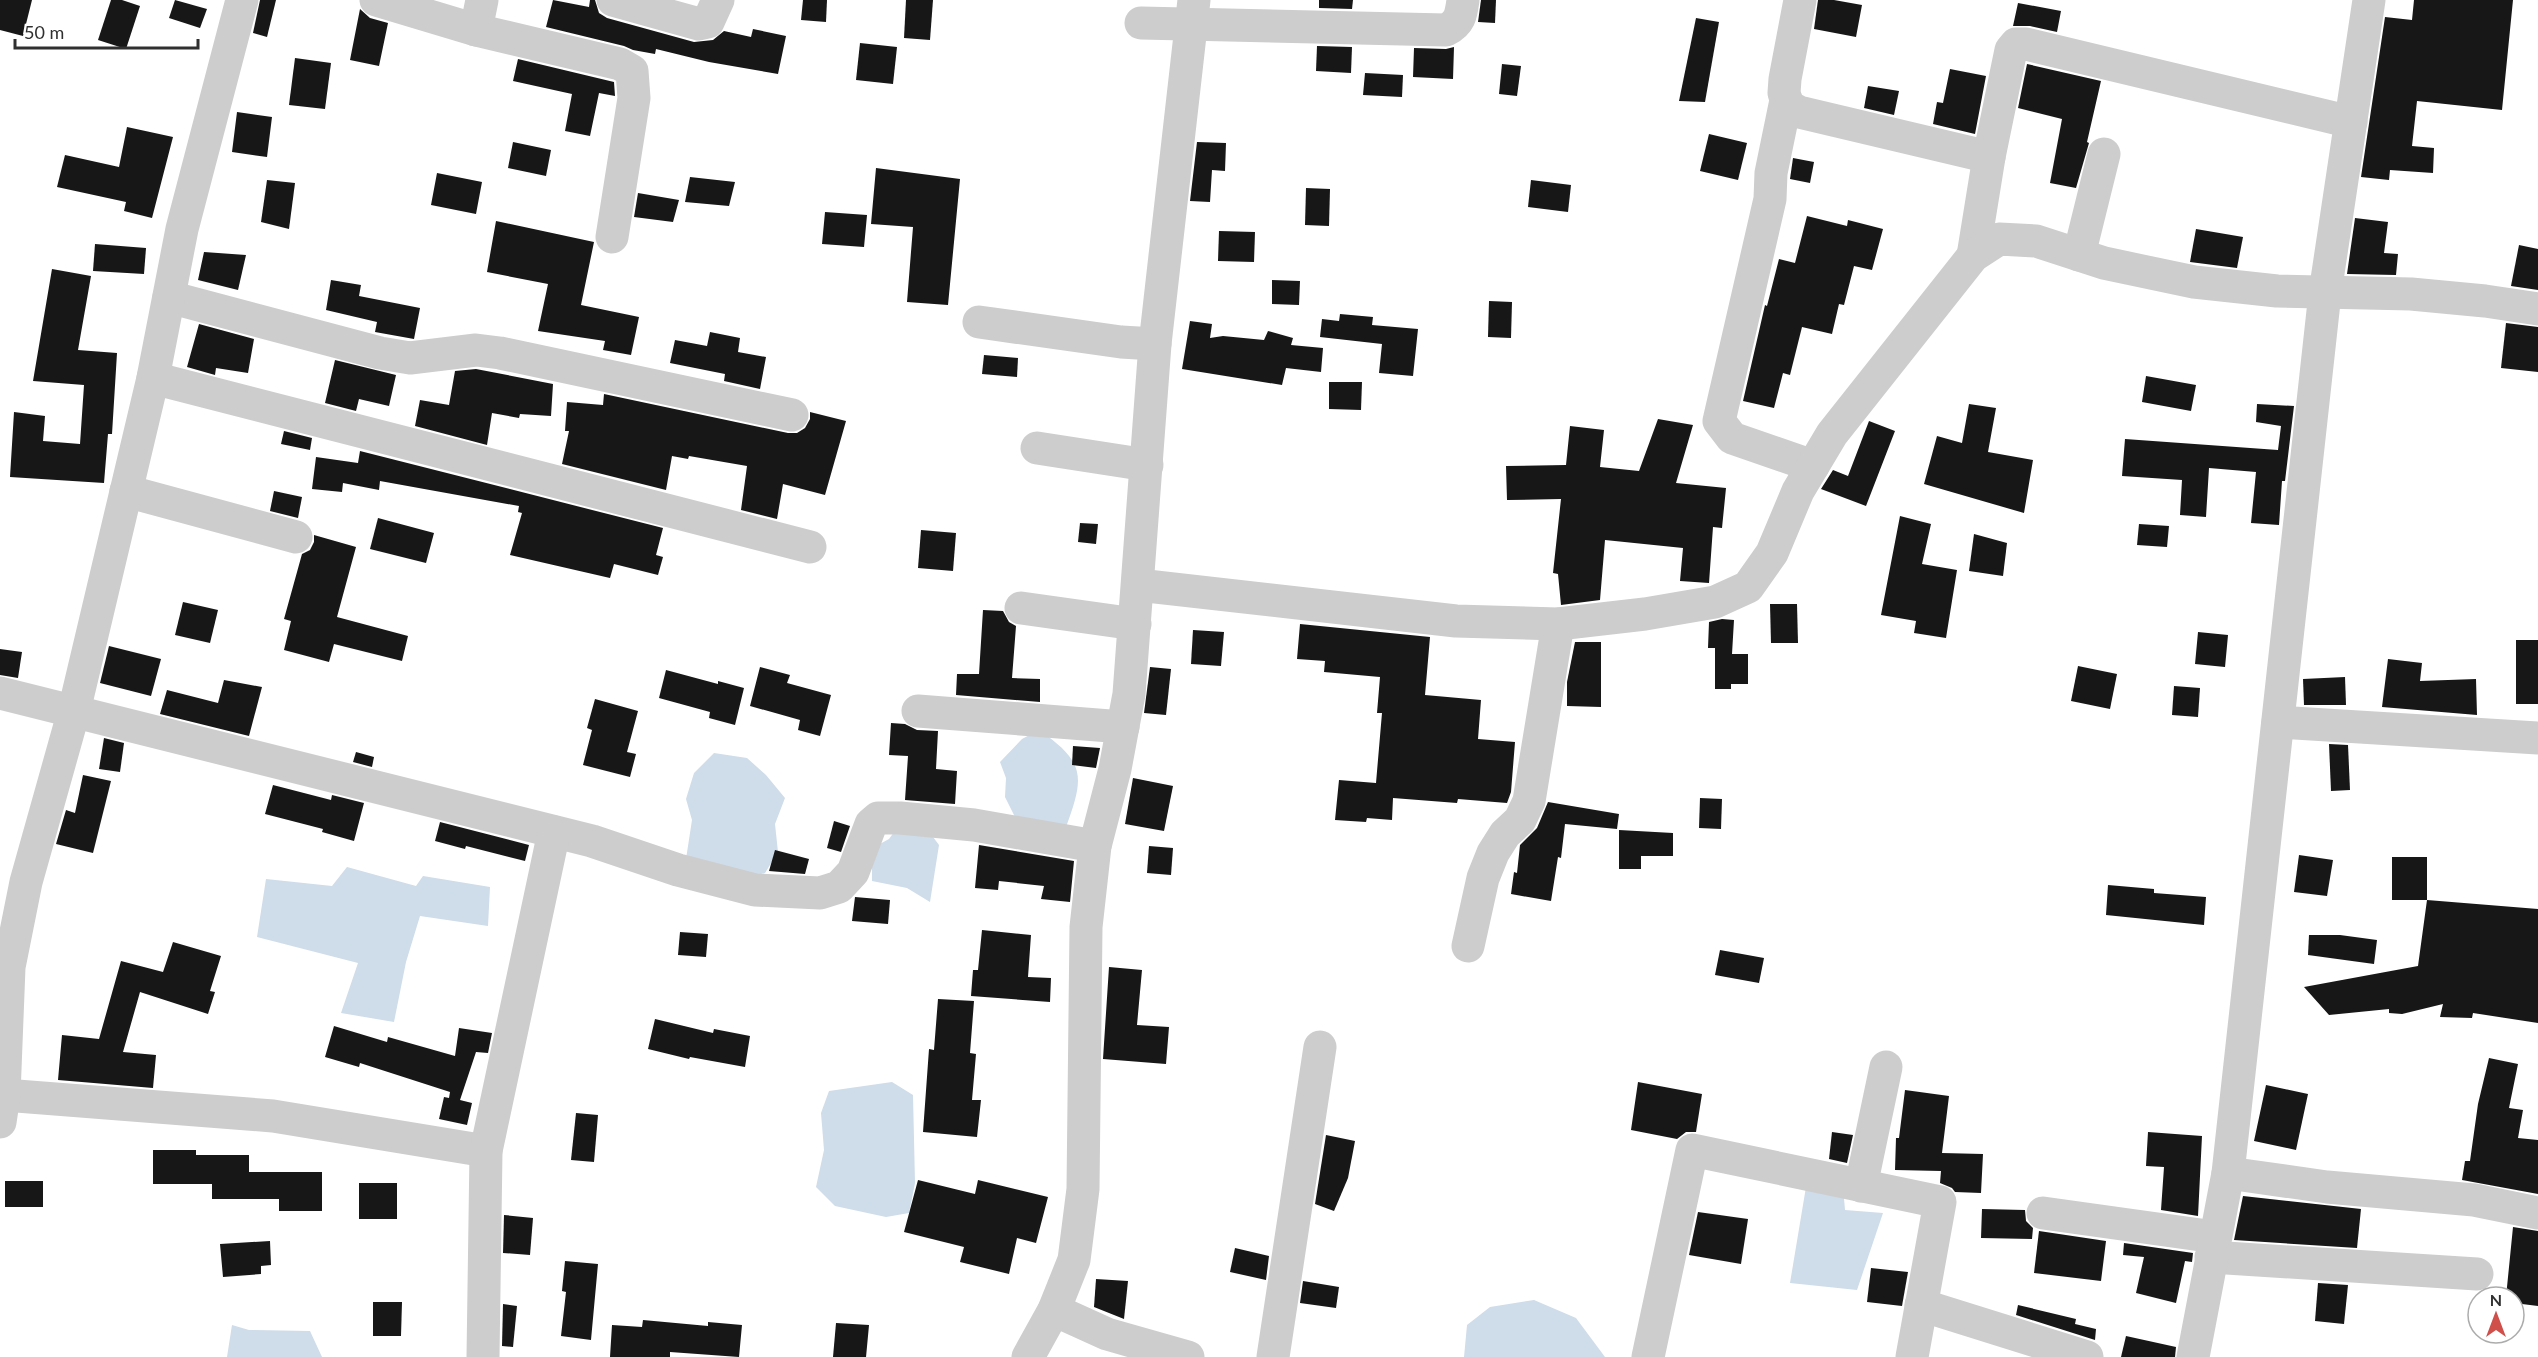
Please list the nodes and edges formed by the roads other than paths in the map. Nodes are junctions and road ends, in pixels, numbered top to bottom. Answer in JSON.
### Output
{"nodes":[{"id":1,"x":243,"y":0,"type":"edge"},
{"id":2,"x":376,"y":0,"type":"edge"},
{"id":3,"x":612,"y":0,"type":"edge"},
{"id":4,"x":718,"y":0,"type":"edge"},
{"id":5,"x":1463,"y":0,"type":"edge"},
{"id":6,"x":1800,"y":0,"type":"edge"},
{"id":7,"x":2369,"y":0,"type":"edge"},
{"id":8,"x":1192,"y":12,"type":"edge"},
{"id":9,"x":479,"y":15,"type":"edge"},
{"id":10,"x":1140,"y":23,"type":"dead end"},
{"id":11,"x":1786,"y":100,"type":"junction"},
{"id":12,"x":2351,"y":122,"type":"junction"},
{"id":13,"x":2104,"y":154,"type":"dead end"},
{"id":14,"x":1989,"y":157,"type":"junction"},
{"id":15,"x":612,"y":237,"type":"dead end"},
{"id":16,"x":2079,"y":255,"type":"junction"},
{"id":17,"x":1973,"y":256,"type":"junction"},
{"id":18,"x":2325,"y":293,"type":"junction"},
{"id":19,"x":169,"y":297,"type":"junction"},
{"id":20,"x":2538,"y":309,"type":"edge"},
{"id":21,"x":979,"y":322,"type":"dead end"},
{"id":22,"x":1155,"y":344,"type":"junction"},
{"id":23,"x":153,"y":378,"type":"junction"},
{"id":24,"x":792,"y":415,"type":"dead end"},
{"id":25,"x":1037,"y":448,"type":"dead end"},
{"id":26,"x":1147,"y":465,"type":"junction"},
{"id":27,"x":1813,"y":466,"type":"junction"},
{"id":28,"x":126,"y":491,"type":"junction"},
{"id":29,"x":296,"y":537,"type":"dead end"},
{"id":30,"x":810,"y":547,"type":"dead end"},
{"id":31,"x":1138,"y":585,"type":"junction"},
{"id":32,"x":1021,"y":608,"type":"dead end"},
{"id":33,"x":1135,"y":624,"type":"junction"},
{"id":34,"x":1558,"y":624,"type":"junction"},
{"id":35,"x":0,"y":693,"type":"edge"},
{"id":36,"x":74,"y":711,"type":"junction"},
{"id":37,"x":918,"y":711,"type":"dead end"},
{"id":38,"x":2278,"y":722,"type":"junction"},
{"id":39,"x":1123,"y":727,"type":"junction"},
{"id":40,"x":2538,"y":738,"type":"edge"},
{"id":41,"x":554,"y":832,"type":"junction"},
{"id":42,"x":1095,"y":846,"type":"junction"},
{"id":43,"x":1468,"y":946,"type":"dead end"},
{"id":44,"x":1320,"y":1047,"type":"dead end"},
{"id":45,"x":1886,"y":1067,"type":"dead end"},
{"id":46,"x":2,"y":1109,"type":"edge"},
{"id":47,"x":486,"y":1151,"type":"junction"},
{"id":48,"x":2228,"y":1173,"type":"junction"},
{"id":49,"x":1862,"y":1186,"type":"junction"},
{"id":50,"x":2043,"y":1213,"type":"dead end"},
{"id":51,"x":2538,"y":1213,"type":"edge"},
{"id":52,"x":2213,"y":1247,"type":"junction"},
{"id":53,"x":2477,"y":1274,"type":"dead end"},
{"id":54,"x":1921,"y":1305,"type":"junction"},
{"id":55,"x":1054,"y":1311,"type":"junction"},
{"id":56,"x":483,"y":1357,"type":"edge"},
{"id":57,"x":1028,"y":1357,"type":"edge"},
{"id":58,"x":1188,"y":1357,"type":"edge"},
{"id":59,"x":1273,"y":1357,"type":"edge"},
{"id":60,"x":1648,"y":1357,"type":"edge"},
{"id":61,"x":1912,"y":1357,"type":"edge"},
{"id":62,"x":2087,"y":1357,"type":"edge"},
{"id":63,"x":2193,"y":1357,"type":"edge"}],
"edges":[{"from":1,"to":19,"type":"street"},
{"from":2,"to":9,"type":"street"},
{"from":3,"to":4,"type":"street"},
{"from":5,"to":8,"type":"street"},
{"from":6,"to":11,"type":"street"},
{"from":7,"to":12,"type":"street"},
{"from":8,"to":10,"type":"street"},
{"from":8,"to":22,"type":"street"},
{"from":9,"to":15,"type":"street"},
{"from":11,"to":14,"type":"street"},
{"from":11,"to":27,"type":"street"},
{"from":12,"to":14,"type":"street"},
{"from":12,"to":18,"type":"street"},
{"from":13,"to":16,"type":"street"},
{"from":14,"to":17,"type":"street"},
{"from":16,"to":17,"type":"street"},
{"from":16,"to":18,"type":"street"},
{"from":17,"to":27,"type":"street"},
{"from":18,"to":20,"type":"street"},
{"from":18,"to":38,"type":"street"},
{"from":19,"to":23,"type":"street"},
{"from":19,"to":24,"type":"street"},
{"from":21,"to":22,"type":"street"},
{"from":22,"to":26,"type":"street"},
{"from":23,"to":28,"type":"street"},
{"from":23,"to":30,"type":"street"},
{"from":25,"to":26,"type":"street"},
{"from":26,"to":31,"type":"street"},
{"from":27,"to":34,"type":"street"},
{"from":28,"to":29,"type":"street"},
{"from":28,"to":36,"type":"street"},
{"from":31,"to":33,"type":"street"},
{"from":31,"to":34,"type":"street"},
{"from":32,"to":33,"type":"street"},
{"from":33,"to":39,"type":"street"},
{"from":34,"to":43,"type":"street"},
{"from":35,"to":36,"type":"street"},
{"from":36,"to":41,"type":"street"},
{"from":36,"to":46,"type":"street"},
{"from":37,"to":39,"type":"street"},
{"from":38,"to":40,"type":"street"},
{"from":38,"to":48,"type":"street"},
{"from":39,"to":42,"type":"street"},
{"from":41,"to":42,"type":"street"},
{"from":41,"to":47,"type":"street"},
{"from":42,"to":55,"type":"street"},
{"from":44,"to":59,"type":"street"},
{"from":45,"to":49,"type":"street"},
{"from":46,"to":47,"type":"street"},
{"from":47,"to":56,"type":"street"},
{"from":48,"to":51,"type":"street"},
{"from":48,"to":52,"type":"street"},
{"from":49,"to":54,"type":"street"},
{"from":49,"to":60,"type":"street"},
{"from":50,"to":52,"type":"street"},
{"from":52,"to":53,"type":"street"},
{"from":52,"to":63,"type":"street"},
{"from":54,"to":61,"type":"street"},
{"from":54,"to":62,"type":"street"},
{"from":55,"to":57,"type":"street"},
{"from":55,"to":58,"type":"street"}]}
